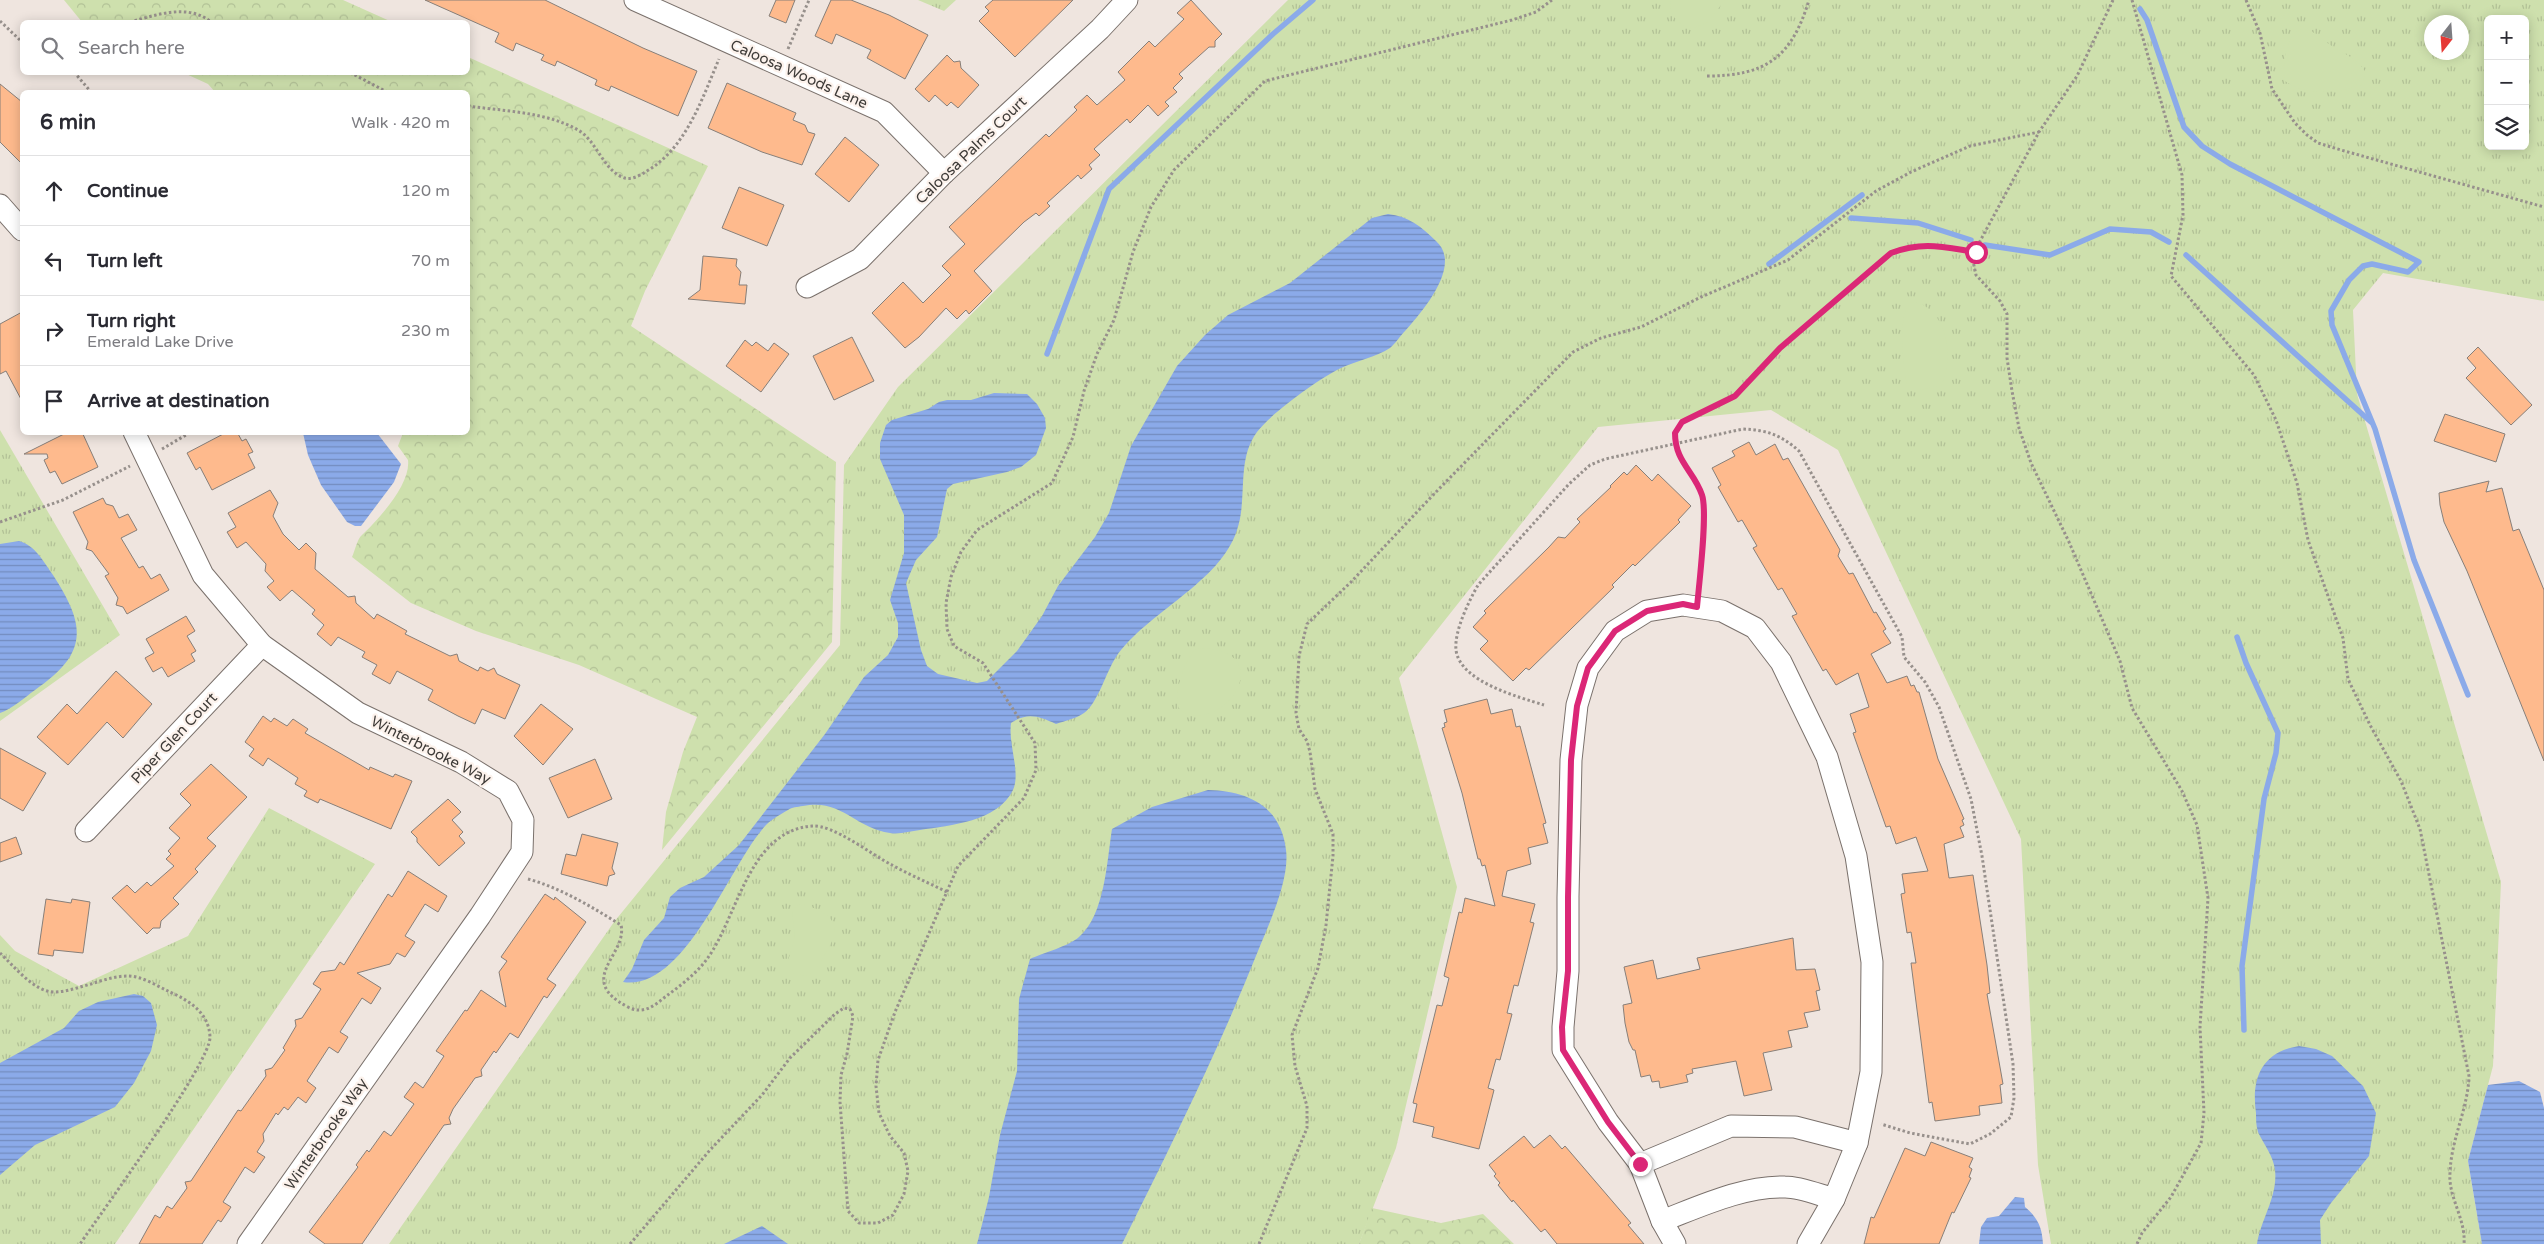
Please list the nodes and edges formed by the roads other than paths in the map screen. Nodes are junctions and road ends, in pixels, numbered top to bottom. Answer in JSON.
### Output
{"nodes":[{"id":1,"x":636,"y":0,"type":"edge"},
{"id":2,"x":1127,"y":0,"type":"edge"},
{"id":3,"x":944,"y":173,"type":"junction"},
{"id":4,"x":0,"y":205,"type":"edge"},
{"id":5,"x":20,"y":228,"type":"edge"},
{"id":6,"x":807,"y":287,"type":"dead end"},
{"id":7,"x":136,"y":435,"type":"edge"},
{"id":8,"x":262,"y":645,"type":"junction"},
{"id":9,"x":86,"y":831,"type":"dead end"},
{"id":10,"x":1856,"y":1143,"type":"junction"},
{"id":11,"x":1640,"y":1164,"type":"junction"},
{"id":12,"x":1834,"y":1198,"type":"junction"},
{"id":13,"x":1662,"y":1221,"type":"junction"},
{"id":14,"x":248,"y":1244,"type":"edge"},
{"id":15,"x":1675,"y":1244,"type":"edge"},
{"id":16,"x":1808,"y":1244,"type":"edge"}],
"edges":[{"from":1,"to":3,"type":"street","name":"Caloosa Woods Lane"},
{"from":2,"to":3,"type":"street","name":"Caloosa Palms Court"},
{"from":3,"to":6,"type":"street","name":"Caloosa Palms Court"},
{"from":4,"to":5,"type":"street"},
{"from":7,"to":8,"type":"street","name":"Winterbrooke Way"},
{"from":8,"to":9,"type":"street","name":"Piper Glen Court"},
{"from":8,"to":14,"type":"street","name":"Winterbrooke Way"},
{"from":10,"to":11,"type":"street"},
{"from":10,"to":11,"type":"street"},
{"from":10,"to":12,"type":"street"},
{"from":11,"to":13,"type":"street"},
{"from":12,"to":13,"type":"street"},
{"from":12,"to":16,"type":"street"},
{"from":13,"to":15,"type":"street"}]}
